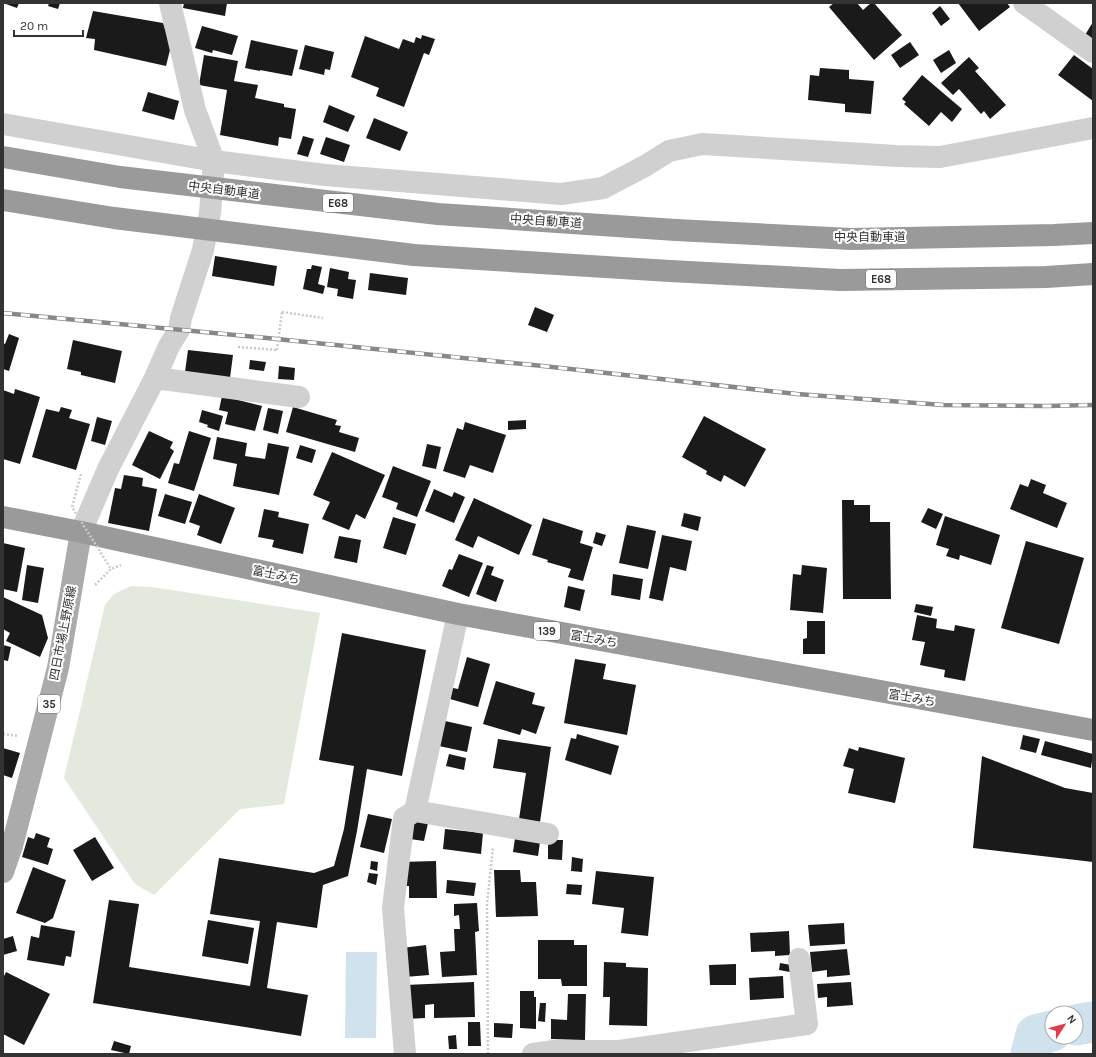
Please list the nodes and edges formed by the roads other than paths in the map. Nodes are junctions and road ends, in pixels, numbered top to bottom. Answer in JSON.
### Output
{"nodes":[{"id":1,"x":170,"y":3,"type":"edge"},
{"id":2,"x":1024,"y":3,"type":"edge"},
{"id":3,"x":1093,"y":52,"type":"edge"},
{"id":4,"x":3,"y":124,"type":"edge"},
{"id":5,"x":1093,"y":128,"type":"edge"},
{"id":6,"x":3,"y":157,"type":"edge"},
{"id":7,"x":214,"y":161,"type":"junction"},
{"id":8,"x":3,"y":200,"type":"edge"},
{"id":9,"x":1093,"y":233,"type":"edge"},
{"id":10,"x":1093,"y":274,"type":"edge"},
{"id":11,"x":155,"y":378,"type":"junction"},
{"id":12,"x":299,"y":397,"type":"dead end"},
{"id":13,"x":3,"y":517,"type":"edge"},
{"id":14,"x":81,"y":532,"type":"junction"},
{"id":15,"x":458,"y":614,"type":"junction"},
{"id":16,"x":1093,"y":730,"type":"edge"},
{"id":17,"x":415,"y":811,"type":"junction"},
{"id":18,"x":548,"y":834,"type":"dead end"},
{"id":19,"x":3,"y":872,"type":"edge"},
{"id":20,"x":799,"y":959,"type":"dead end"},
{"id":21,"x":405,"y":1054,"type":"edge"},
{"id":22,"x":534,"y":1054,"type":"edge"}],
"edges":[{"from":1,"to":7,"type":"street"},
{"from":2,"to":3,"type":"street"},
{"from":4,"to":7,"type":"street"},
{"from":5,"to":7,"type":"street"},
{"from":6,"to":9,"type":"highway","name":"中央自動車道","number":"E68","bridge":true},
{"from":7,"to":11,"type":"street"},
{"from":8,"to":10,"type":"highway","number":"E68","bridge":true},
{"from":11,"to":12,"type":"street"},
{"from":11,"to":14,"type":"street"},
{"from":13,"to":14,"type":"highway","name":"富士みち","number":"139"},
{"from":14,"to":15,"type":"highway","name":"富士みち","number":"139"},
{"from":14,"to":19,"type":"main road","name":"四日市場上野原線","number":"35"},
{"from":15,"to":16,"type":"highway","name":"富士みち","number":"139"},
{"from":15,"to":17,"type":"street"},
{"from":17,"to":18,"type":"street"},
{"from":17,"to":21,"type":"street"},
{"from":20,"to":22,"type":"street"}]}
